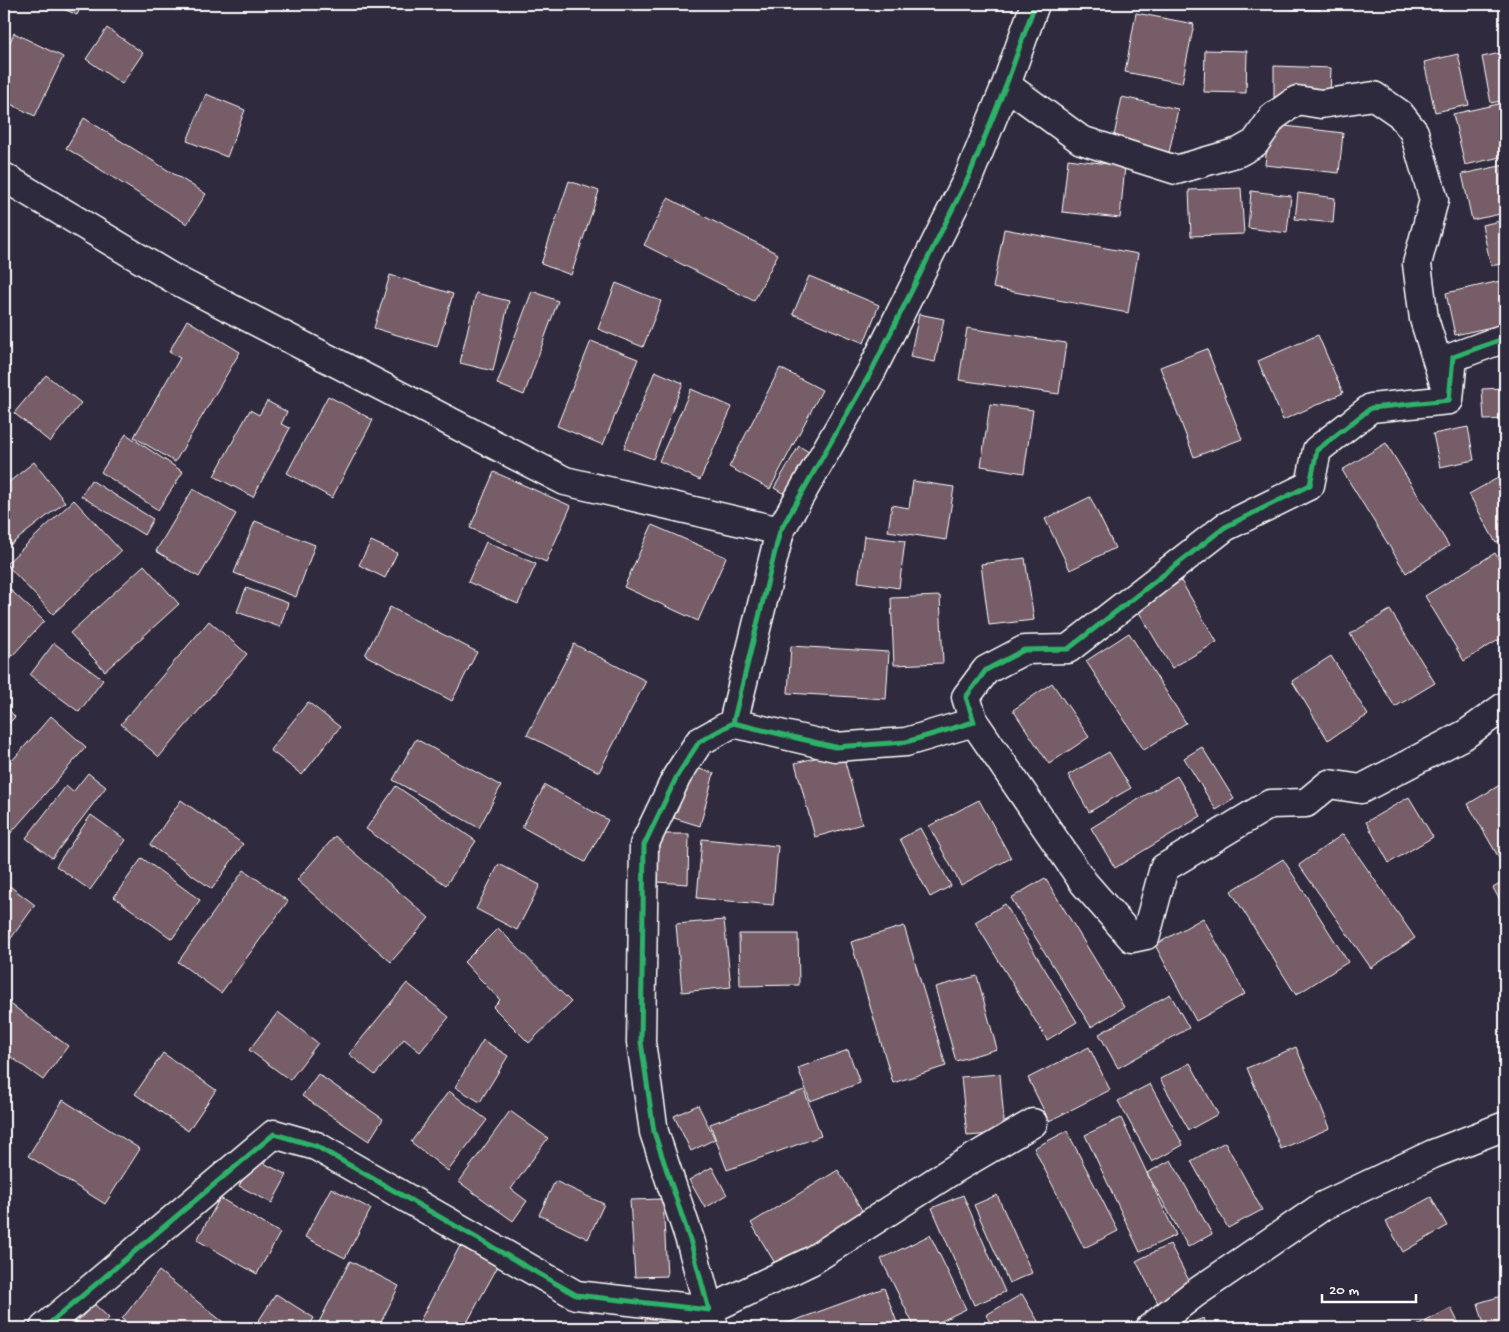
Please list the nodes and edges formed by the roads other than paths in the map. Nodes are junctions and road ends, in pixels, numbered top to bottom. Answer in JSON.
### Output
{"nodes":[{"id":1,"x":1035,"y":4,"type":"edge"},
{"id":2,"x":1006,"y":85,"type":"junction"},
{"id":3,"x":4,"y":177,"type":"edge"},
{"id":4,"x":1505,"y":338,"type":"edge"},
{"id":5,"x":1449,"y":400,"type":"junction"},
{"id":6,"x":780,"y":531,"type":"junction"},
{"id":7,"x":1505,"y":706,"type":"edge"},
{"id":8,"x":974,"y":722,"type":"junction"},
{"id":9,"x":733,"y":723,"type":"junction"},
{"id":10,"x":1033,"y":1123,"type":"dead end"},
{"id":11,"x":1505,"y":1126,"type":"edge"},
{"id":12,"x":711,"y":1319,"type":"edge"},
{"id":13,"x":44,"y":1328,"type":"edge"},
{"id":14,"x":1150,"y":1328,"type":"edge"}],
"edges":[{"from":1,"to":2,"type":"street"},
{"from":2,"to":5,"type":"street"},
{"from":2,"to":6,"type":"street"},
{"from":3,"to":6,"type":"street"},
{"from":4,"to":5,"type":"street"},
{"from":5,"to":8,"type":"street"},
{"from":6,"to":9,"type":"street"},
{"from":7,"to":8,"type":"street"},
{"from":8,"to":9,"type":"street"},
{"from":9,"to":12,"type":"street"},
{"from":10,"to":12,"type":"street"},
{"from":11,"to":14,"type":"street"},
{"from":12,"to":13,"type":"street"}]}
